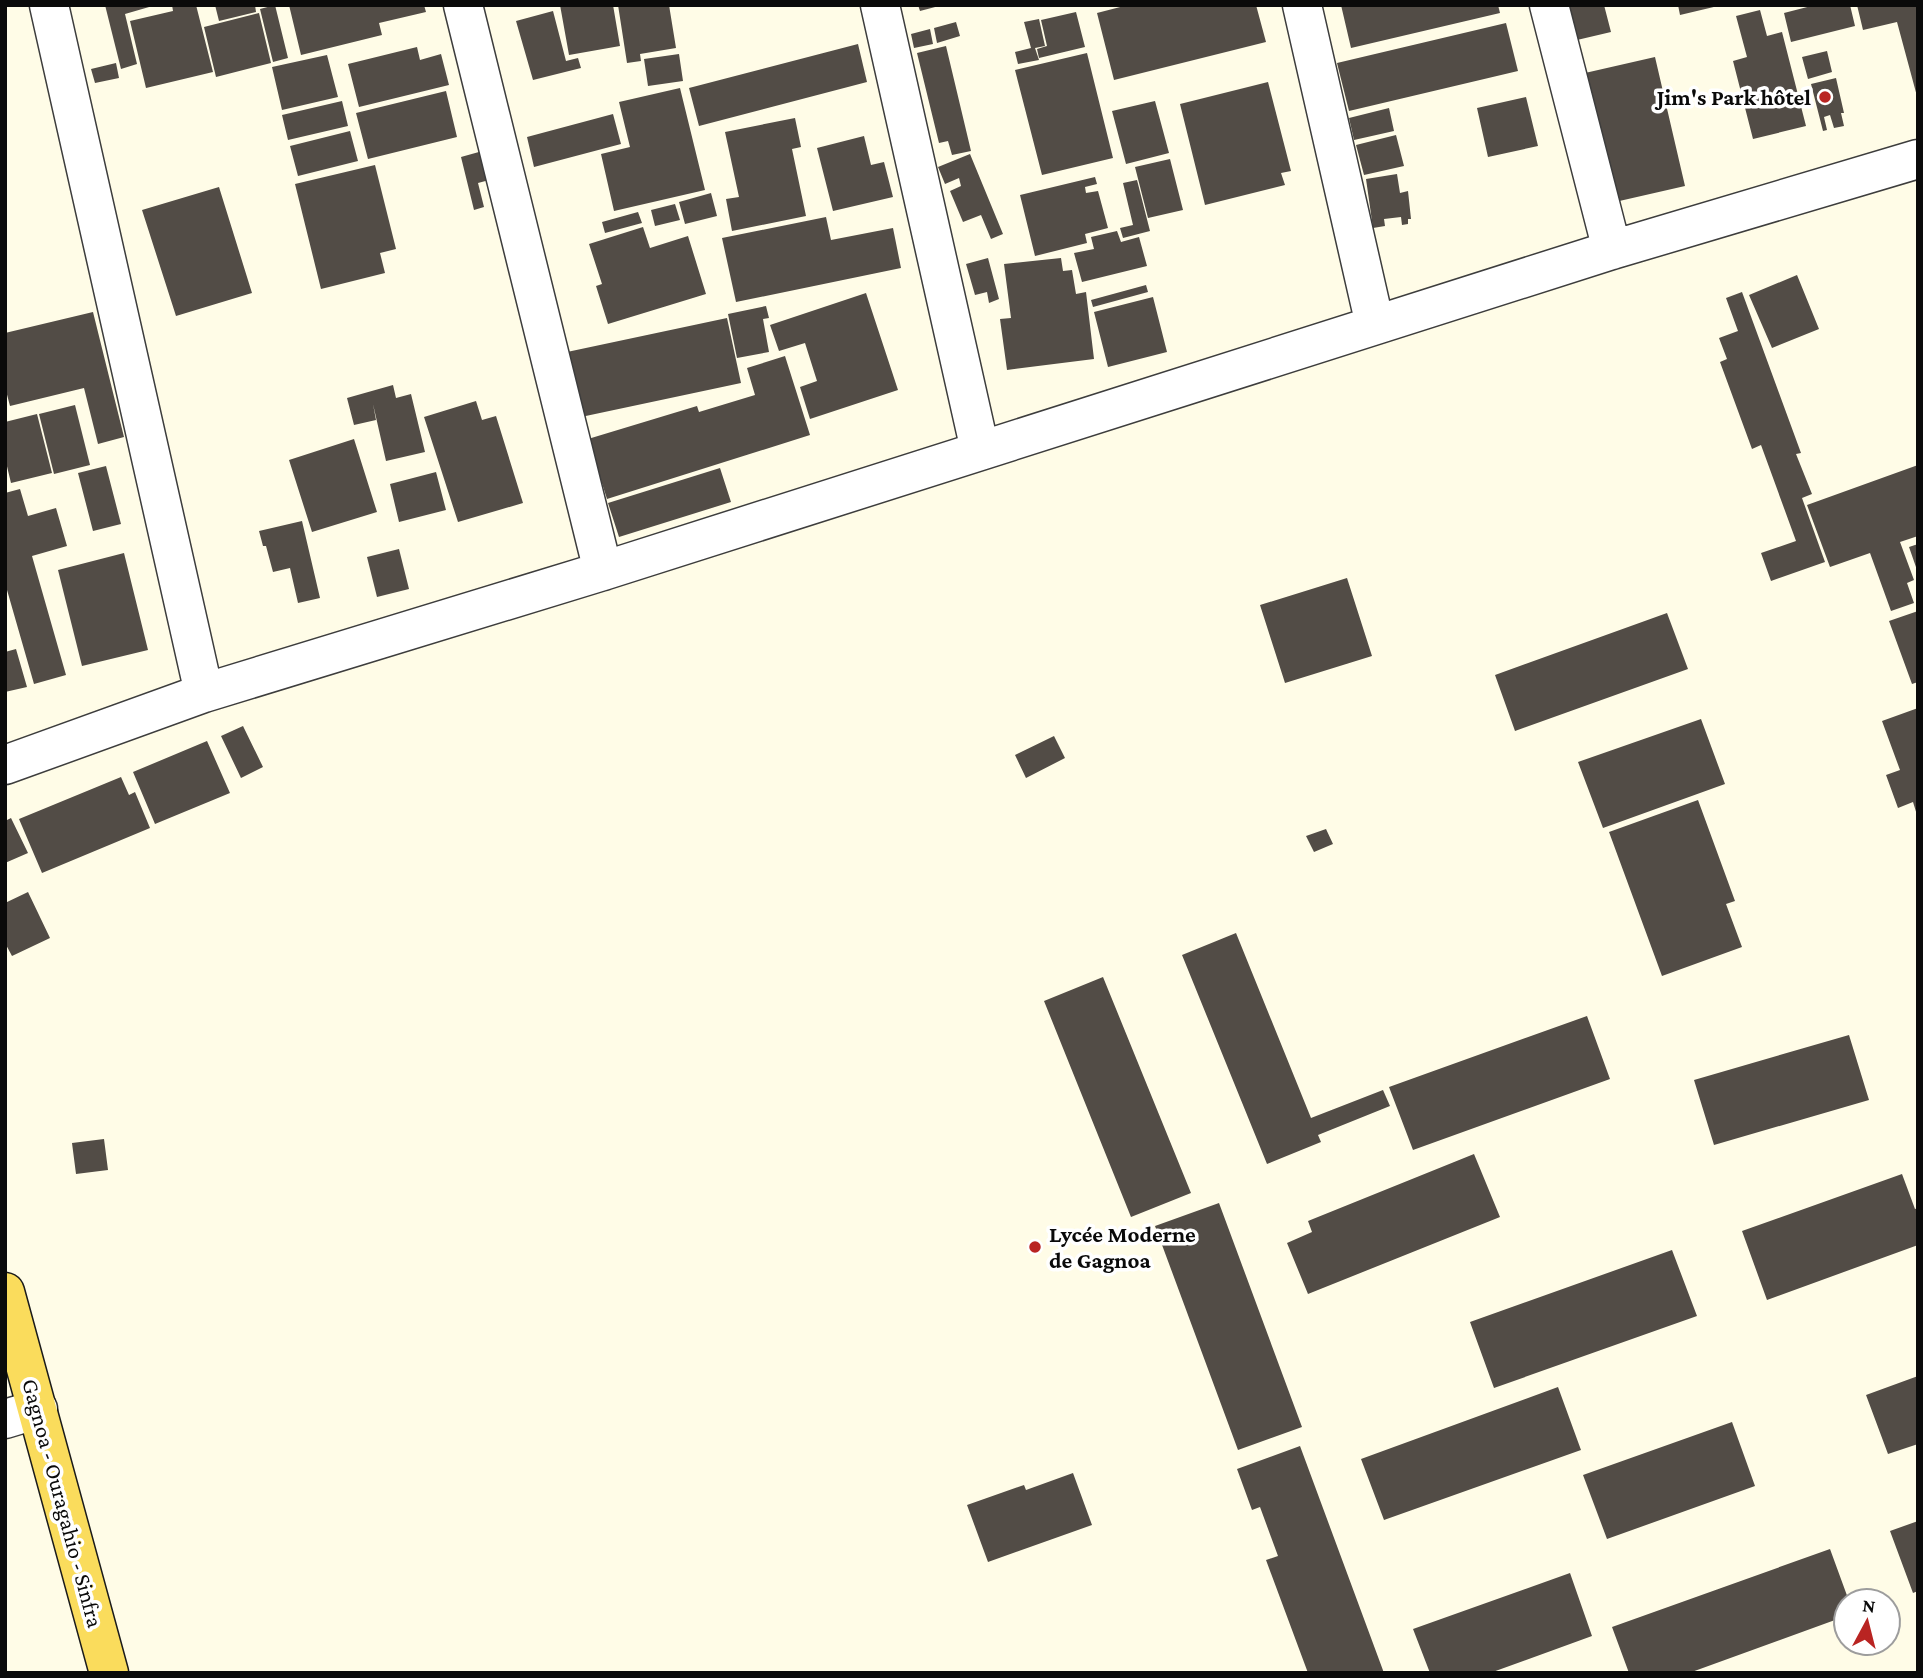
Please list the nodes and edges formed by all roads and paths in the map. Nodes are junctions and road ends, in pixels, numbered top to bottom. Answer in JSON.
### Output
{"nodes":[{"id":1,"x":49,"y":5,"type":"edge"},
{"id":2,"x":463,"y":5,"type":"edge"},
{"id":3,"x":880,"y":5,"type":"edge"},
{"id":4,"x":1302,"y":5,"type":"edge"},
{"id":5,"x":1549,"y":5,"type":"edge"},
{"id":6,"x":1918,"y":159,"type":"edge"},
{"id":7,"x":1612,"y":250,"type":"junction"},
{"id":8,"x":1375,"y":325,"type":"junction"},
{"id":9,"x":980,"y":450,"type":"junction"},
{"id":10,"x":603,"y":571,"type":"junction"},
{"id":11,"x":204,"y":693,"type":"junction"},
{"id":12,"x":5,"y":765,"type":"edge"},
{"id":13,"x":5,"y":1292,"type":"edge"},
{"id":14,"x":22,"y":1414,"type":"edge"},
{"id":15,"x":109,"y":1673,"type":"edge"}],
"edges":[{"from":1,"to":11,"type":"street"},
{"from":2,"to":10,"type":"street"},
{"from":3,"to":9,"type":"street"},
{"from":4,"to":8,"type":"street"},
{"from":5,"to":7,"type":"street"},
{"from":6,"to":7,"type":"street"},
{"from":7,"to":8,"type":"street"},
{"from":8,"to":9,"type":"street"},
{"from":9,"to":10,"type":"street"},
{"from":10,"to":11,"type":"street"},
{"from":11,"to":12,"type":"street"},
{"from":13,"to":14,"type":"main road","name":"Gagnoa - Ouragahio - Sinfra"},
{"from":14,"to":15,"type":"main road","name":"Gagnoa - Ouragahio - Sinfra"}]}
